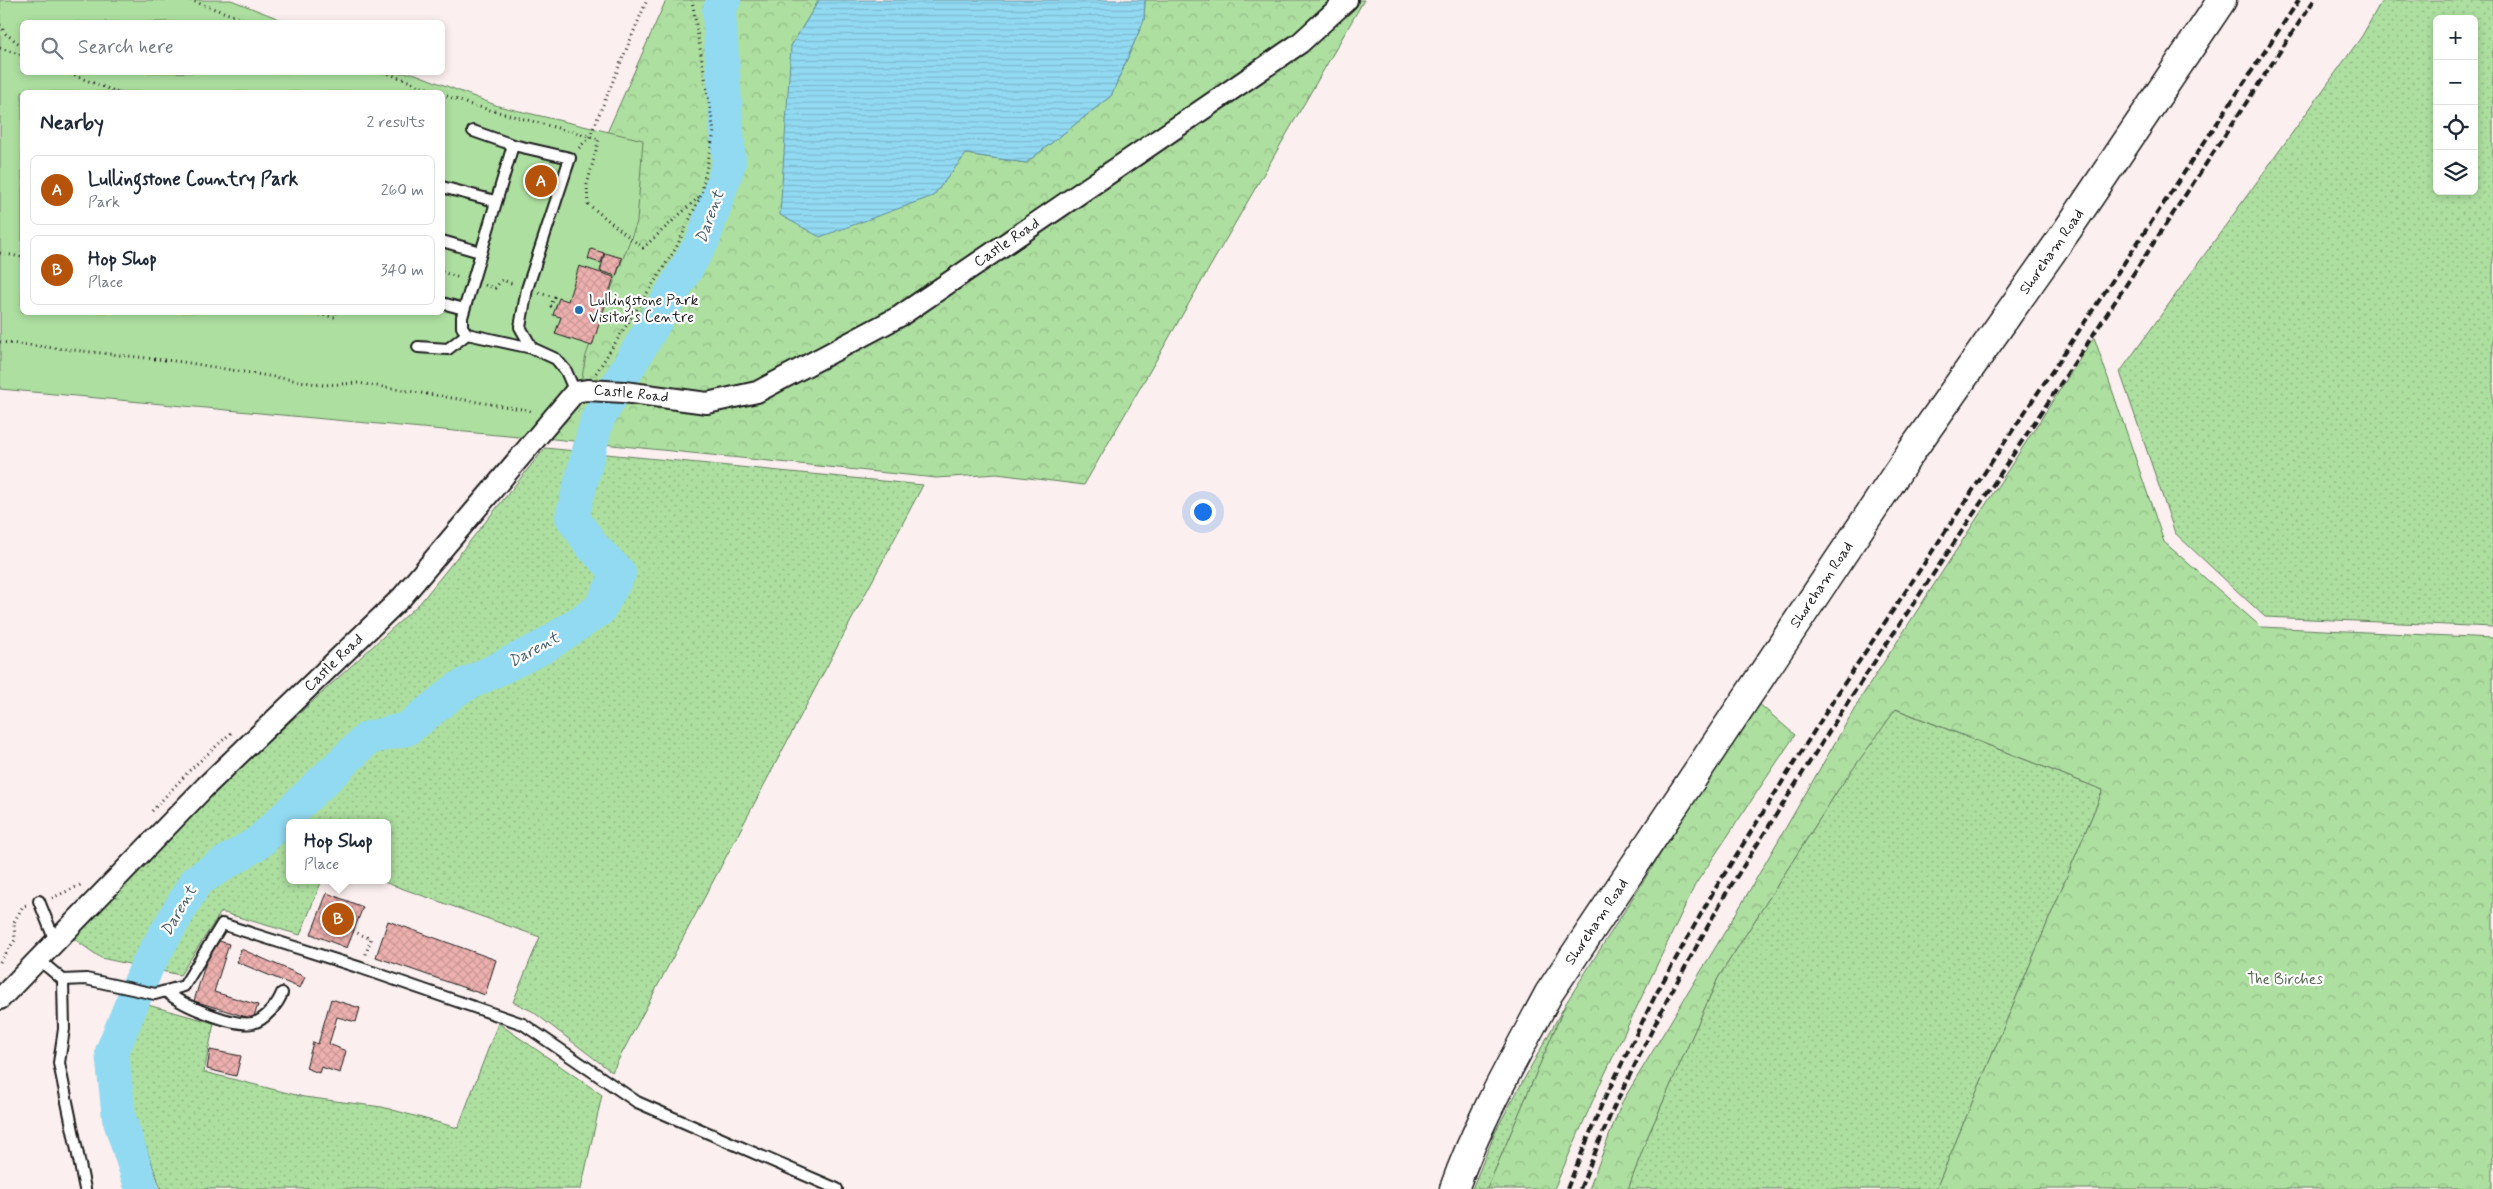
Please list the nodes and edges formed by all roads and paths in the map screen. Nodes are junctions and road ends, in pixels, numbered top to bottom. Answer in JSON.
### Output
{"nodes":[{"id":1,"x":190,"y":0,"type":"edge"},
{"id":2,"x":648,"y":0,"type":"edge"},
{"id":3,"x":692,"y":0,"type":"edge"},
{"id":4,"x":1347,"y":0,"type":"edge"},
{"id":5,"x":2222,"y":0,"type":"edge"},
{"id":6,"x":245,"y":20,"type":"edge"},
{"id":7,"x":0,"y":25,"type":"edge"},
{"id":8,"x":20,"y":44,"type":"edge"},
{"id":9,"x":0,"y":48,"type":"edge"},
{"id":10,"x":20,"y":54,"type":"edge"},
{"id":11,"x":73,"y":75,"type":"edge"},
{"id":12,"x":392,"y":75,"type":"edge"},
{"id":13,"x":112,"y":90,"type":"edge"},
{"id":14,"x":433,"y":90,"type":"edge"},
{"id":15,"x":445,"y":95,"type":"edge"},
{"id":16,"x":473,"y":131,"type":"dead end"},
{"id":17,"x":590,"y":136,"type":"junction"},
{"id":18,"x":513,"y":145,"type":"junction"},
{"id":19,"x":570,"y":158,"type":"junction"},
{"id":20,"x":445,"y":188,"type":"edge"},
{"id":21,"x":702,"y":195,"type":"junction"},
{"id":22,"x":495,"y":201,"type":"junction"},
{"id":23,"x":445,"y":242,"type":"edge"},
{"id":24,"x":480,"y":252,"type":"junction"},
{"id":25,"x":0,"y":253,"type":"edge"},
{"id":26,"x":20,"y":257,"type":"edge"},
{"id":27,"x":445,"y":273,"type":"edge"},
{"id":28,"x":471,"y":281,"type":"junction"},
{"id":29,"x":527,"y":289,"type":"junction"},
{"id":30,"x":445,"y":304,"type":"edge"},
{"id":31,"x":556,"y":306,"type":"dead end"},
{"id":32,"x":464,"y":309,"type":"junction"},
{"id":33,"x":321,"y":315,"type":"edge"},
{"id":34,"x":335,"y":315,"type":"edge"},
{"id":35,"x":468,"y":334,"type":"junction"},
{"id":36,"x":0,"y":342,"type":"edge"},
{"id":37,"x":418,"y":347,"type":"dead end"},
{"id":38,"x":532,"y":348,"type":"junction"},
{"id":39,"x":589,"y":391,"type":"junction"},
{"id":40,"x":536,"y":414,"type":"dead end"},
{"id":41,"x":233,"y":730,"type":"dead end"},
{"id":42,"x":145,"y":819,"type":"dead end"},
{"id":43,"x":88,"y":881,"type":"dead end"},
{"id":44,"x":39,"y":901,"type":"junction"},
{"id":45,"x":353,"y":931,"type":"dead end"},
{"id":46,"x":54,"y":941,"type":"junction"},
{"id":47,"x":38,"y":958,"type":"junction"},
{"id":48,"x":0,"y":962,"type":"edge"},
{"id":49,"x":361,"y":968,"type":"junction"},
{"id":50,"x":63,"y":980,"type":"junction"},
{"id":51,"x":167,"y":992,"type":"junction"},
{"id":52,"x":282,"y":993,"type":"dead end"},
{"id":53,"x":0,"y":999,"type":"edge"},
{"id":54,"x":85,"y":1189,"type":"edge"},
{"id":55,"x":837,"y":1189,"type":"edge"},
{"id":56,"x":1454,"y":1189,"type":"edge"}],
"edges":[{"from":1,"to":6,"type":"path"},
{"from":2,"to":17,"type":"path"},
{"from":3,"to":21,"type":"path"},
{"from":4,"to":39,"type":"street","name":"Castle Road"},
{"from":5,"to":56,"type":"main road","name":"Shoreham Road"},
{"from":7,"to":8,"type":"path"},
{"from":9,"to":10,"type":"path"},
{"from":11,"to":13,"type":"path"},
{"from":12,"to":14,"type":"path"},
{"from":15,"to":17,"type":"path"},
{"from":16,"to":18,"type":"lane"},
{"from":17,"to":19,"type":"path"},
{"from":17,"to":21,"type":"path"},
{"from":18,"to":19,"type":"lane"},
{"from":18,"to":22,"type":"lane"},
{"from":19,"to":29,"type":"lane"},
{"from":20,"to":22,"type":"lane"},
{"from":21,"to":39,"type":"path"},
{"from":22,"to":24,"type":"lane"},
{"from":23,"to":24,"type":"lane"},
{"from":24,"to":28,"type":"lane"},
{"from":25,"to":26,"type":"path"},
{"from":27,"to":28,"type":"path"},
{"from":28,"to":29,"type":"path"},
{"from":28,"to":32,"type":"lane"},
{"from":29,"to":31,"type":"path"},
{"from":29,"to":38,"type":"lane"},
{"from":30,"to":32,"type":"lane"},
{"from":32,"to":35,"type":"lane"},
{"from":33,"to":34,"type":"path"},
{"from":35,"to":37,"type":"lane"},
{"from":35,"to":38,"type":"lane"},
{"from":36,"to":40,"type":"path"},
{"from":38,"to":39,"type":"lane"},
{"from":39,"to":46,"type":"street","name":"Castle Road"},
{"from":41,"to":42,"type":"path"},
{"from":43,"to":44,"type":"path"},
{"from":44,"to":46,"type":"lane"},
{"from":44,"to":48,"type":"path"},
{"from":45,"to":49,"type":"path"},
{"from":46,"to":47,"type":"street","name":"Castle Road"},
{"from":47,"to":50,"type":"lane"},
{"from":47,"to":53,"type":"street","name":"Castle Road"},
{"from":49,"to":51,"type":"lane"},
{"from":49,"to":55,"type":"lane"},
{"from":50,"to":51,"type":"lane"},
{"from":50,"to":54,"type":"lane"},
{"from":51,"to":52,"type":"lane"}]}
